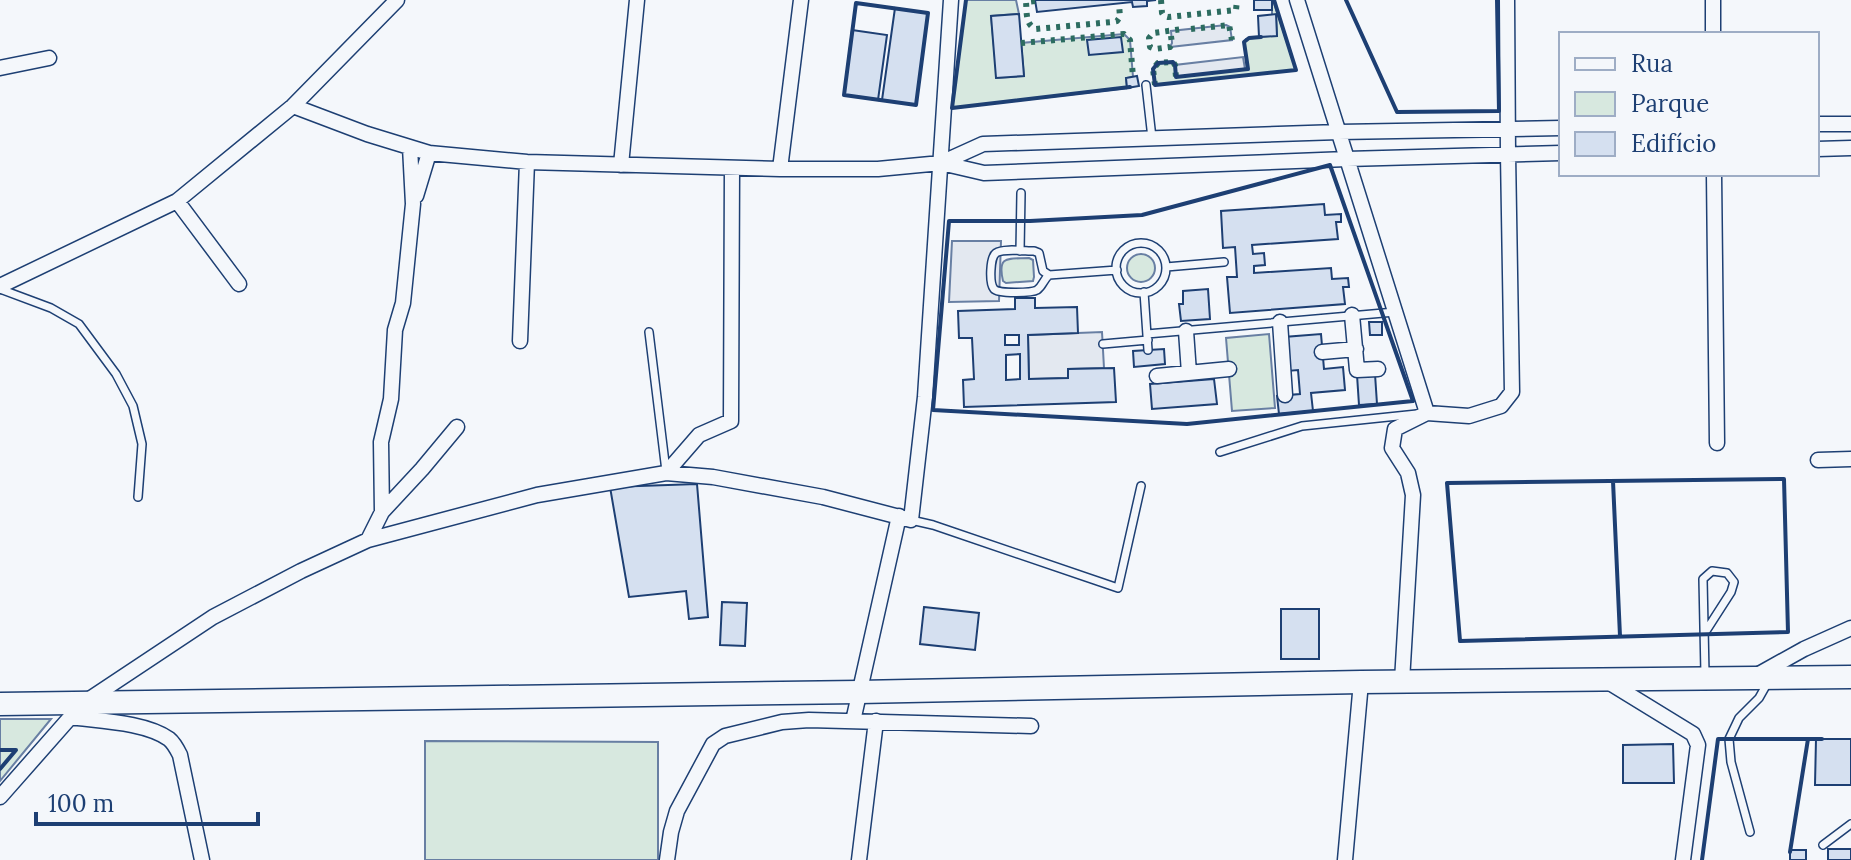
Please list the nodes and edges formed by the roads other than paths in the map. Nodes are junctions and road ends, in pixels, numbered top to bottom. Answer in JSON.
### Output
{"nodes":[{"id":1,"x":397,"y":0,"type":"edge"},
{"id":2,"x":637,"y":0,"type":"edge"},
{"id":3,"x":801,"y":0,"type":"edge"},
{"id":4,"x":951,"y":0,"type":"edge"},
{"id":5,"x":1297,"y":0,"type":"edge"},
{"id":6,"x":1507,"y":0,"type":"edge"},
{"id":7,"x":1713,"y":0,"type":"edge"},
{"id":8,"x":1713,"y":32,"type":"edge"},
{"id":9,"x":49,"y":58,"type":"dead end"},
{"id":10,"x":0,"y":68,"type":"edge"},
{"id":11,"x":1146,"y":85,"type":"dead end"},
{"id":12,"x":293,"y":106,"type":"junction"},
{"id":13,"x":1819,"y":124,"type":"edge"},
{"id":14,"x":1851,"y":124,"type":"edge"},
{"id":15,"x":1508,"y":128,"type":"junction"},
{"id":16,"x":1559,"y":128,"type":"edge"},
{"id":17,"x":1339,"y":132,"type":"junction"},
{"id":18,"x":1152,"y":138,"type":"junction"},
{"id":19,"x":410,"y":147,"type":"junction"},
{"id":20,"x":1851,"y":148,"type":"edge"},
{"id":21,"x":1819,"y":149,"type":"edge"},
{"id":22,"x":429,"y":153,"type":"junction"},
{"id":23,"x":1559,"y":153,"type":"edge"},
{"id":24,"x":1508,"y":154,"type":"junction"},
{"id":25,"x":1347,"y":159,"type":"junction"},
{"id":26,"x":527,"y":162,"type":"junction"},
{"id":27,"x":941,"y":163,"type":"junction"},
{"id":28,"x":621,"y":165,"type":"junction"},
{"id":29,"x":732,"y":168,"type":"junction"},
{"id":30,"x":780,"y":169,"type":"junction"},
{"id":31,"x":1714,"y":176,"type":"edge"},
{"id":32,"x":1021,"y":193,"type":"dead end"},
{"id":33,"x":177,"y":201,"type":"junction"},
{"id":34,"x":413,"y":204,"type":"junction"},
{"id":35,"x":1020,"y":251,"type":"junction"},
{"id":36,"x":1224,"y":262,"type":"dead end"},
{"id":37,"x":1166,"y":267,"type":"junction"},
{"id":38,"x":1117,"y":270,"type":"junction"},
{"id":39,"x":1049,"y":275,"type":"junction"},
{"id":40,"x":239,"y":284,"type":"dead end"},
{"id":41,"x":0,"y":287,"type":"edge"},
{"id":42,"x":1144,"y":292,"type":"junction"},
{"id":43,"x":1395,"y":312,"type":"junction"},
{"id":44,"x":1352,"y":315,"type":"junction"},
{"id":45,"x":1280,"y":322,"type":"junction"},
{"id":46,"x":1186,"y":331,"type":"junction"},
{"id":47,"x":649,"y":332,"type":"dead end"},
{"id":48,"x":1148,"y":337,"type":"junction"},
{"id":49,"x":520,"y":341,"type":"dead end"},
{"id":50,"x":1103,"y":344,"type":"dead end"},
{"id":51,"x":1356,"y":349,"type":"junction"},
{"id":52,"x":1148,"y":350,"type":"dead end"},
{"id":53,"x":1322,"y":352,"type":"dead end"},
{"id":54,"x":1229,"y":369,"type":"dead end"},
{"id":55,"x":1378,"y":369,"type":"dead end"},
{"id":56,"x":1189,"y":373,"type":"junction"},
{"id":57,"x":1157,"y":376,"type":"dead end"},
{"id":58,"x":1285,"y":395,"type":"dead end"},
{"id":59,"x":1427,"y":413,"type":"junction"},
{"id":60,"x":457,"y":427,"type":"dead end"},
{"id":61,"x":1717,"y":443,"type":"dead end"},
{"id":62,"x":1220,"y":452,"type":"dead end"},
{"id":63,"x":1851,"y":459,"type":"edge"},
{"id":64,"x":1818,"y":460,"type":"dead end"},
{"id":65,"x":666,"y":473,"type":"junction"},
{"id":66,"x":1141,"y":486,"type":"dead end"},
{"id":67,"x":138,"y":497,"type":"dead end"},
{"id":68,"x":382,"y":512,"type":"junction"},
{"id":69,"x":905,"y":518,"type":"junction"},
{"id":70,"x":368,"y":540,"type":"junction"},
{"id":71,"x":1851,"y":628,"type":"edge"},
{"id":72,"x":1704,"y":634,"type":"junction"},
{"id":73,"x":1851,"y":677,"type":"edge"},
{"id":74,"x":1761,"y":678,"type":"junction"},
{"id":75,"x":1603,"y":679,"type":"junction"},
{"id":76,"x":1705,"y":679,"type":"junction"},
{"id":77,"x":1402,"y":681,"type":"junction"},
{"id":78,"x":1361,"y":682,"type":"junction"},
{"id":79,"x":859,"y":692,"type":"junction"},
{"id":80,"x":0,"y":704,"type":"edge"},
{"id":81,"x":76,"y":710,"type":"junction"},
{"id":82,"x":853,"y":721,"type":"junction"},
{"id":83,"x":876,"y":721,"type":"junction"},
{"id":84,"x":1031,"y":726,"type":"dead end"},
{"id":85,"x":0,"y":797,"type":"edge"},
{"id":86,"x":1851,"y":824,"type":"edge"},
{"id":87,"x":1750,"y":832,"type":"dead end"},
{"id":88,"x":1823,"y":845,"type":"dead end"},
{"id":89,"x":202,"y":860,"type":"edge"},
{"id":90,"x":667,"y":860,"type":"edge"},
{"id":91,"x":859,"y":860,"type":"edge"},
{"id":92,"x":1345,"y":860,"type":"edge"},
{"id":93,"x":1683,"y":860,"type":"edge"}],
"edges":[{"from":1,"to":12,"type":"street"},
{"from":2,"to":28,"type":"street"},
{"from":3,"to":30,"type":"street"},
{"from":4,"to":27,"type":"street"},
{"from":5,"to":17,"type":"street"},
{"from":6,"to":15,"type":"street"},
{"from":7,"to":8,"type":"street"},
{"from":9,"to":10,"type":"street"},
{"from":11,"to":18,"type":"lane"},
{"from":12,"to":19,"type":"street"},
{"from":12,"to":33,"type":"street"},
{"from":13,"to":14,"type":"street"},
{"from":15,"to":16,"type":"street"},
{"from":15,"to":17,"type":"street"},
{"from":15,"to":24,"type":"street"},
{"from":17,"to":18,"type":"street"},
{"from":17,"to":25,"type":"street"},
{"from":18,"to":27,"type":"street"},
{"from":19,"to":22,"type":"street"},
{"from":19,"to":34,"type":"street"},
{"from":20,"to":21,"type":"street"},
{"from":22,"to":26,"type":"street"},
{"from":22,"to":34,"type":"street"},
{"from":23,"to":24,"type":"street"},
{"from":24,"to":25,"type":"street"},
{"from":24,"to":59,"type":"street"},
{"from":25,"to":27,"type":"street"},
{"from":25,"to":43,"type":"street"},
{"from":26,"to":28,"type":"street"},
{"from":26,"to":49,"type":"street"},
{"from":27,"to":30,"type":"street"},
{"from":27,"to":69,"type":"street"},
{"from":28,"to":29,"type":"street"},
{"from":29,"to":30,"type":"street"},
{"from":29,"to":65,"type":"street"},
{"from":31,"to":61,"type":"street"},
{"from":32,"to":35,"type":"lane"},
{"from":33,"to":40,"type":"street"},
{"from":33,"to":41,"type":"street"},
{"from":34,"to":68,"type":"street"},
{"from":35,"to":39,"type":"lane"},
{"from":35,"to":39,"type":"lane"},
{"from":36,"to":37,"type":"lane"},
{"from":37,"to":38,"type":"lane"},
{"from":37,"to":42,"type":"lane"},
{"from":38,"to":39,"type":"lane"},
{"from":38,"to":42,"type":"lane"},
{"from":41,"to":67,"type":"lane"},
{"from":42,"to":48,"type":"lane"},
{"from":43,"to":44,"type":"lane"},
{"from":43,"to":59,"type":"street"},
{"from":44,"to":45,"type":"lane"},
{"from":44,"to":51,"type":"street"},
{"from":45,"to":46,"type":"lane"},
{"from":45,"to":58,"type":"street"},
{"from":46,"to":48,"type":"lane"},
{"from":46,"to":56,"type":"street"},
{"from":47,"to":65,"type":"lane"},
{"from":48,"to":50,"type":"lane"},
{"from":48,"to":52,"type":"lane"},
{"from":51,"to":53,"type":"street"},
{"from":51,"to":55,"type":"street"},
{"from":54,"to":56,"type":"street"},
{"from":56,"to":57,"type":"street"},
{"from":59,"to":62,"type":"lane"},
{"from":59,"to":77,"type":"street"},
{"from":60,"to":68,"type":"street"},
{"from":63,"to":64,"type":"street"},
{"from":65,"to":69,"type":"street"},
{"from":65,"to":70,"type":"street"},
{"from":66,"to":69,"type":"lane"},
{"from":68,"to":70,"type":"street"},
{"from":69,"to":79,"type":"street"},
{"from":70,"to":81,"type":"street"},
{"from":71,"to":74,"type":"street"},
{"from":72,"to":72,"type":"lane"},
{"from":72,"to":76,"type":"lane"},
{"from":73,"to":74,"type":"main road"},
{"from":74,"to":76,"type":"main road"},
{"from":74,"to":87,"type":"lane"},
{"from":75,"to":76,"type":"main road"},
{"from":75,"to":77,"type":"main road"},
{"from":75,"to":93,"type":"street"},
{"from":77,"to":78,"type":"main road"},
{"from":78,"to":79,"type":"main road"},
{"from":78,"to":92,"type":"street"},
{"from":79,"to":81,"type":"main road"},
{"from":79,"to":82,"type":"street"},
{"from":80,"to":81,"type":"main road"},
{"from":81,"to":85,"type":"street"},
{"from":81,"to":89,"type":"street"},
{"from":82,"to":83,"type":"street"},
{"from":82,"to":90,"type":"street"},
{"from":83,"to":84,"type":"street"},
{"from":83,"to":91,"type":"street"},
{"from":86,"to":88,"type":"lane"}]}
